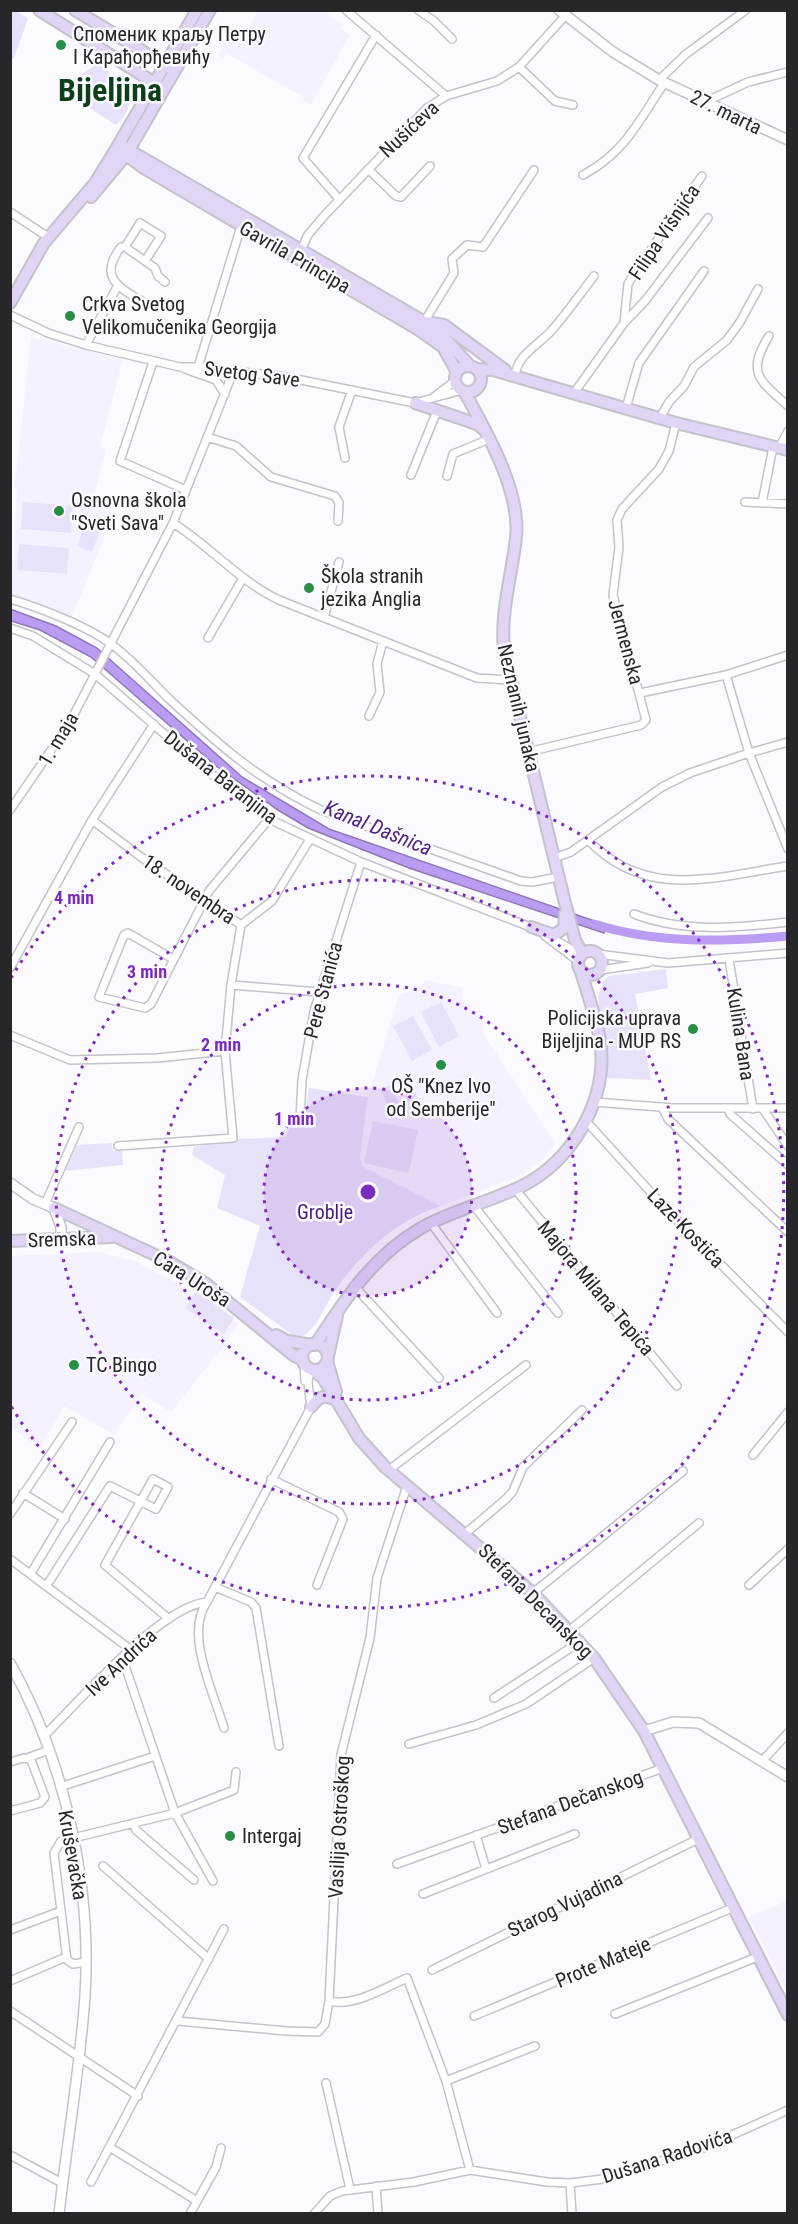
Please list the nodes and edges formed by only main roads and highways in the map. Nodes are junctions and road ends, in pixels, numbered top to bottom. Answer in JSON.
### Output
{"nodes":[{"id":1,"x":39,"y":10,"type":"edge"},
{"id":2,"x":75,"y":10,"type":"edge"},
{"id":3,"x":197,"y":10,"type":"edge"},
{"id":4,"x":210,"y":10,"type":"edge"},
{"id":5,"x":165,"y":65,"type":"junction"},
{"id":6,"x":176,"y":72,"type":"junction"},
{"id":7,"x":155,"y":84,"type":"junction"},
{"id":8,"x":166,"y":90,"type":"junction"},
{"id":9,"x":140,"y":133,"type":"junction"},
{"id":10,"x":122,"y":150,"type":"junction"},
{"id":11,"x":144,"y":163,"type":"junction"},
{"id":12,"x":107,"y":181,"type":"junction"},
{"id":13,"x":72,"y":211,"type":"junction"},
{"id":14,"x":299,"y":255,"type":"junction"},
{"id":15,"x":12,"y":302,"type":"edge"},
{"id":16,"x":424,"y":322,"type":"junction"},
{"id":17,"x":474,"y":368,"type":"junction"},
{"id":18,"x":515,"y":377,"type":"junction"},
{"id":19,"x":460,"y":383,"type":"junction"},
{"id":20,"x":480,"y":384,"type":"junction"},
{"id":21,"x":415,"y":403,"type":"road end"},
{"id":22,"x":480,"y":419,"type":"junction"},
{"id":23,"x":488,"y":436,"type":"junction"},
{"id":24,"x":780,"y":449,"type":"edge"},
{"id":25,"x":569,"y":926,"type":"junction"},
{"id":26,"x":531,"y":927,"type":"road end"},
{"id":27,"x":585,"y":958,"type":"junction"},
{"id":28,"x":599,"y":972,"type":"junction"},
{"id":29,"x":593,"y":1012,"type":"junction"},
{"id":30,"x":50,"y":1206,"type":"road end"},
{"id":31,"x":114,"y":1238,"type":"junction"},
{"id":32,"x":10,"y":1241,"type":"edge"},
{"id":33,"x":338,"y":1310,"type":"junction"},
{"id":34,"x":265,"y":1330,"type":"junction"},
{"id":35,"x":313,"y":1345,"type":"junction"},
{"id":36,"x":328,"y":1359,"type":"junction"},
{"id":37,"x":308,"y":1365,"type":"junction"},
{"id":38,"x":334,"y":1399,"type":"junction"},
{"id":39,"x":311,"y":1407,"type":"road end"},
{"id":40,"x":342,"y":1413,"type":"junction"},
{"id":41,"x":788,"y":2015,"type":"edge"}],
"edges":[{"from":1,"to":7,"type":"main road"},
{"from":2,"to":5,"type":"main road"},
{"from":3,"to":5,"type":"main road"},
{"from":4,"to":6,"type":"main road"},
{"from":5,"to":6,"type":"main road"},
{"from":5,"to":7,"type":"main road"},
{"from":6,"to":8,"type":"main road"},
{"from":7,"to":8,"type":"main road"},
{"from":7,"to":10,"type":"main road"},
{"from":8,"to":9,"type":"main road"},
{"from":9,"to":10,"type":"main road"},
{"from":9,"to":11,"type":"main road"},
{"from":10,"to":11,"type":"main road","name":"Gavrila Principa"},
{"from":10,"to":12,"type":"main road"},
{"from":10,"to":13,"type":"main road"},
{"from":11,"to":12,"type":"main road"},
{"from":11,"to":14,"type":"main road","name":"Gavrila Principa"},
{"from":12,"to":13,"type":"main road"},
{"from":13,"to":15,"type":"main road"},
{"from":14,"to":16,"type":"main road","name":"Gavrila Principa"},
{"from":14,"to":19,"type":"main road","name":"Gavrila Principa"},
{"from":16,"to":17,"type":"main road"},
{"from":16,"to":18,"type":"main road"},
{"from":17,"to":18,"type":"main road"},
{"from":17,"to":19,"type":"main road"},
{"from":17,"to":20,"type":"main road"},
{"from":18,"to":20,"type":"main road"},
{"from":18,"to":24,"type":"main road"},
{"from":19,"to":20,"type":"main road"},
{"from":19,"to":22,"type":"main road","name":"Gavrila Principa"},
{"from":20,"to":22,"type":"main road"},
{"from":21,"to":23,"type":"main road"},
{"from":22,"to":23,"type":"main road","name":"Neznanih junaka"},
{"from":23,"to":25,"type":"main road","name":"Neznanih junaka"},
{"from":25,"to":26,"type":"main road"},
{"from":25,"to":27,"type":"main road"},
{"from":27,"to":28,"type":"main road"},
{"from":27,"to":28,"type":"main road"},
{"from":27,"to":29,"type":"main road"},
{"from":28,"to":29,"type":"main road"},
{"from":29,"to":33,"type":"main road"},
{"from":30,"to":31,"type":"main road","name":"Cara Uroša"},
{"from":31,"to":32,"type":"main road","name":"Sremska"},
{"from":31,"to":34,"type":"main road","name":"Cara Uroša"},
{"from":33,"to":35,"type":"main road"},
{"from":33,"to":36,"type":"main road"},
{"from":34,"to":35,"type":"main road"},
{"from":34,"to":37,"type":"main road"},
{"from":35,"to":36,"type":"main road"},
{"from":35,"to":37,"type":"main road"},
{"from":36,"to":37,"type":"main road"},
{"from":36,"to":40,"type":"main road"},
{"from":37,"to":38,"type":"main road"},
{"from":38,"to":39,"type":"main road"},
{"from":38,"to":40,"type":"main road"},
{"from":40,"to":41,"type":"main road","name":"Stefana Decanskog"}]}
